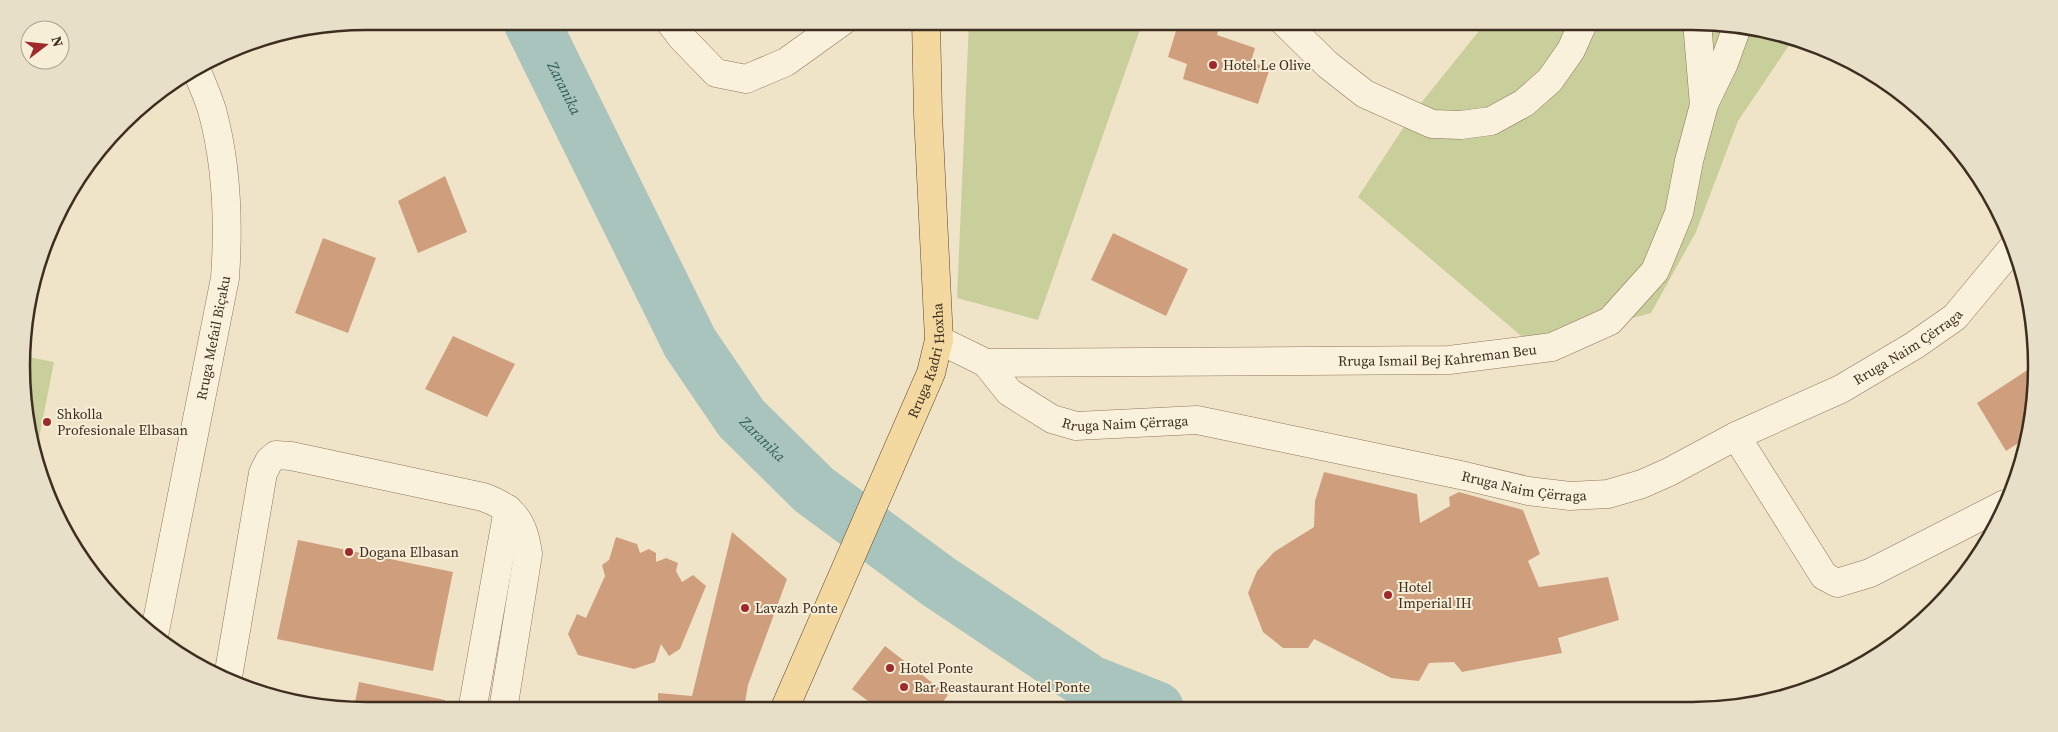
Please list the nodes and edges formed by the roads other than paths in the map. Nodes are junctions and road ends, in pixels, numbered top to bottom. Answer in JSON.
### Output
{"nodes":[{"id":1,"x":676,"y":30,"type":"edge"},
{"id":2,"x":830,"y":30,"type":"edge"},
{"id":3,"x":926,"y":30,"type":"edge"},
{"id":4,"x":1292,"y":30,"type":"edge"},
{"id":5,"x":1580,"y":30,"type":"edge"},
{"id":6,"x":1698,"y":30,"type":"edge"},
{"id":7,"x":1735,"y":33,"type":"edge"},
{"id":8,"x":198,"y":75,"type":"edge"},
{"id":9,"x":1704,"y":104,"type":"junction"},
{"id":10,"x":2008,"y":253,"type":"edge"},
{"id":11,"x":939,"y":340,"type":"junction"},
{"id":12,"x":986,"y":363,"type":"junction"},
{"id":13,"x":1736,"y":436,"type":"junction"},
{"id":14,"x":508,"y":509,"type":"junction"},
{"id":15,"x":1996,"y":509,"type":"edge"},
{"id":16,"x":155,"y":628,"type":"edge"},
{"id":17,"x":229,"y":672,"type":"edge"},
{"id":18,"x":800,"y":676,"type":"junction"},
{"id":19,"x":473,"y":702,"type":"edge"},
{"id":20,"x":503,"y":702,"type":"edge"},
{"id":21,"x":788,"y":702,"type":"edge"},
{"id":22,"x":801,"y":702,"type":"edge"}],
"edges":[{"from":1,"to":2,"type":"street"},
{"from":3,"to":11,"type":"main road","name":"Rruga Kadri Hoxha"},
{"from":4,"to":5,"type":"street"},
{"from":6,"to":9,"type":"street","name":"Rruga Ismail Bej Kahreman Beu"},
{"from":7,"to":9,"type":"street"},
{"from":8,"to":16,"type":"street","name":"Rruga Mefail Biçaku"},
{"from":9,"to":12,"type":"street","name":"Rruga Ismail Bej Kahreman Beu"},
{"from":10,"to":13,"type":"street","name":"Rruga Naim Çërraga"},
{"from":11,"to":12,"type":"street","name":"Rruga Ismail Bej Kahreman Beu"},
{"from":11,"to":18,"type":"main road","name":"Rruga Kadri Hoxha"},
{"from":12,"to":13,"type":"street","name":"Rruga Naim Çërraga"},
{"from":13,"to":15,"type":"street"},
{"from":14,"to":17,"type":"street"},
{"from":14,"to":19,"type":"street"},
{"from":14,"to":20,"type":"street"},
{"from":18,"to":21,"type":"main road","name":"Rruga Kadri Hoxha"},
{"from":18,"to":22,"type":"main road","name":"Rruga Kadri Hoxha"}]}
